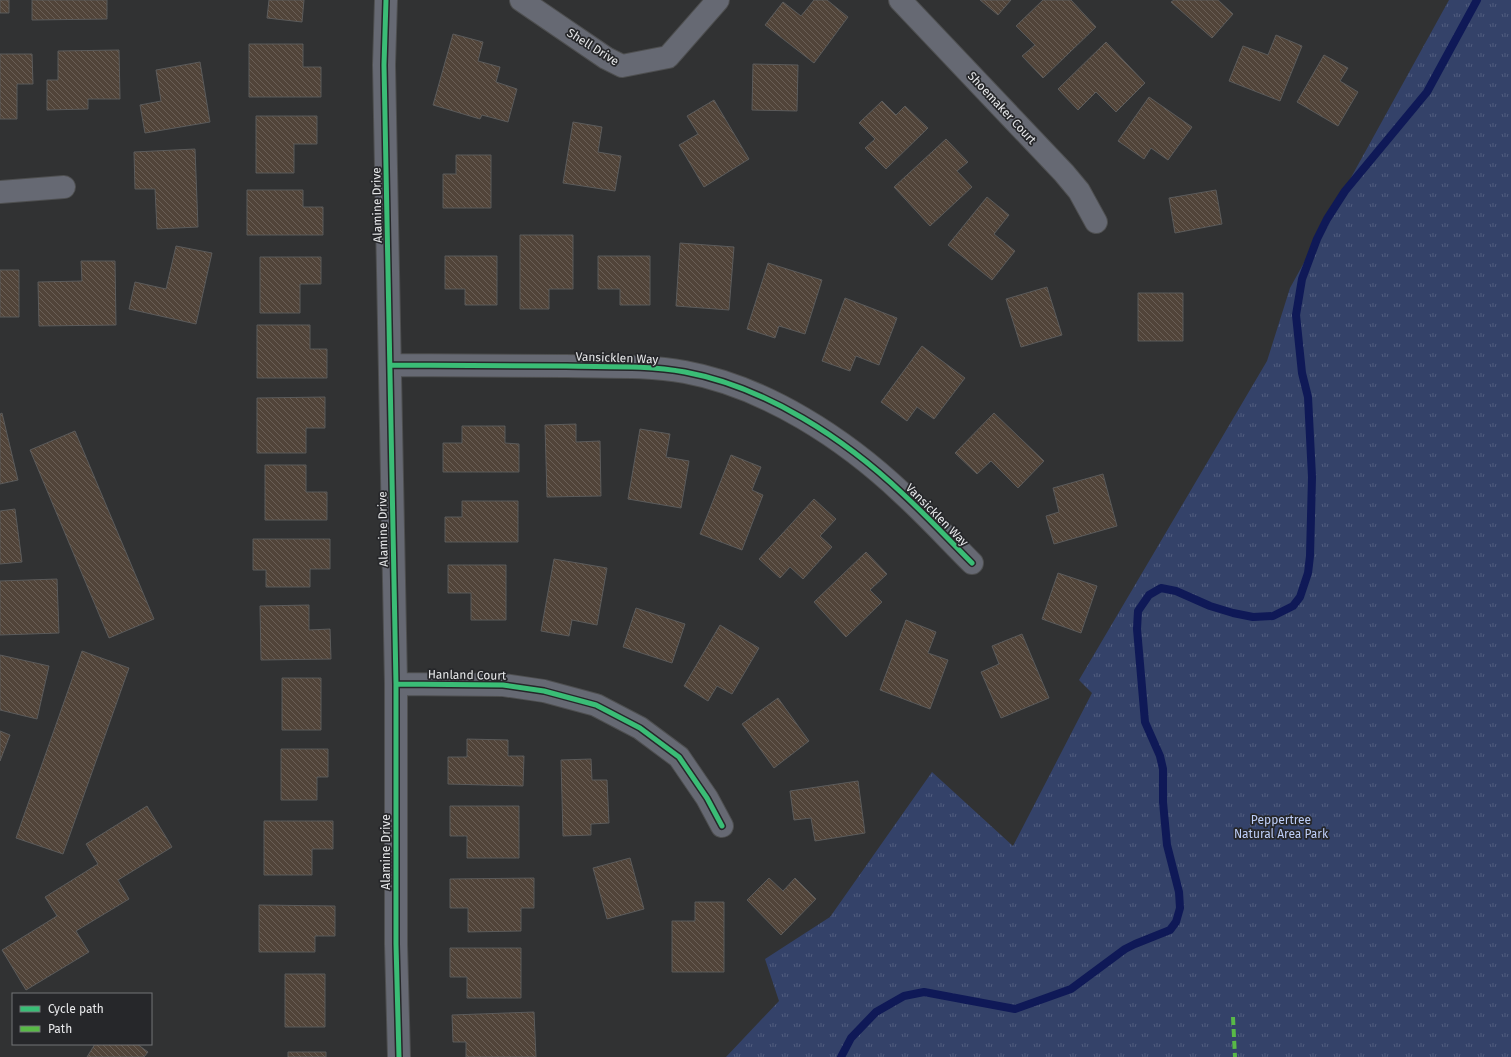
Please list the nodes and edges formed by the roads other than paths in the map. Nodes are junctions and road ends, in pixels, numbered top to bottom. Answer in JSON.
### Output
{"nodes":[{"id":1,"x":386,"y":0,"type":"edge"},
{"id":2,"x":521,"y":0,"type":"edge"},
{"id":3,"x":718,"y":0,"type":"edge"},
{"id":4,"x":900,"y":0,"type":"edge"},
{"id":5,"x":64,"y":187,"type":"dead end"},
{"id":6,"x":0,"y":192,"type":"edge"},
{"id":7,"x":1096,"y":222,"type":"dead end"},
{"id":8,"x":391,"y":365,"type":"junction"},
{"id":9,"x":972,"y":563,"type":"dead end"},
{"id":10,"x":396,"y":684,"type":"junction"},
{"id":11,"x":722,"y":826,"type":"dead end"},
{"id":12,"x":399,"y":1057,"type":"edge"}],
"edges":[{"from":1,"to":8,"type":"street","name":"Alamine Drive"},
{"from":2,"to":3,"type":"street","name":"Shell Drive"},
{"from":4,"to":7,"type":"street","name":"Shoemaker Court"},
{"from":5,"to":6,"type":"street"},
{"from":8,"to":9,"type":"street","name":"Vansicklen Way"},
{"from":8,"to":10,"type":"street","name":"Alamine Drive"},
{"from":10,"to":11,"type":"street","name":"Hanland Court"},
{"from":10,"to":12,"type":"street","name":"Alamine Drive"}]}
